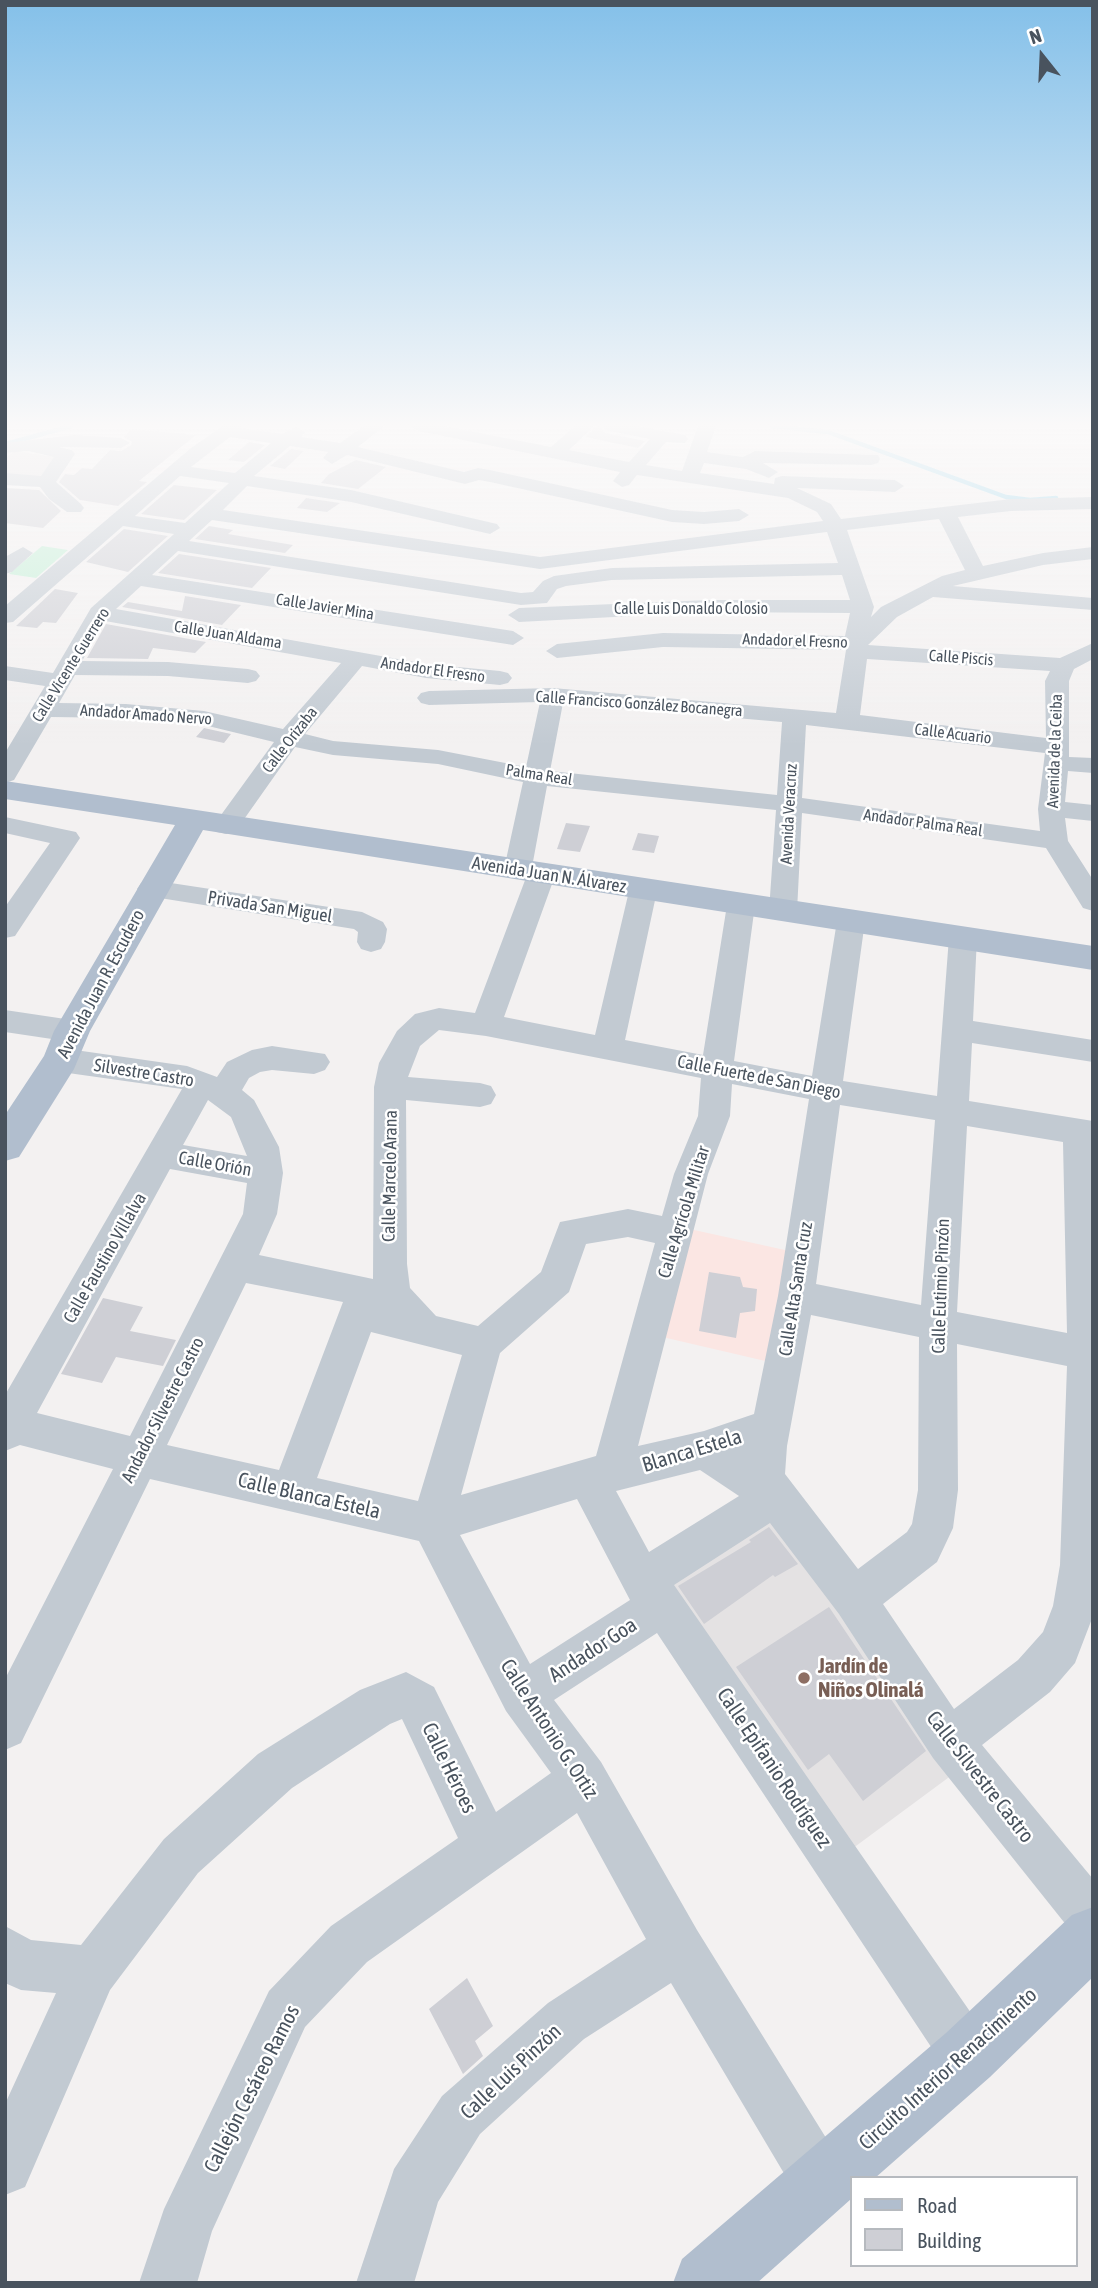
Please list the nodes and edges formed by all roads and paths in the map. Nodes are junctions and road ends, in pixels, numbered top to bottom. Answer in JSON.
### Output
{"nodes":[{"id":1,"x":103,"y":533,"type":"edge"},
{"id":2,"x":166,"y":533,"type":"edge"},
{"id":3,"x":185,"y":533,"type":"edge"},
{"id":4,"x":330,"y":533,"type":"edge"},
{"id":5,"x":350,"y":533,"type":"edge"},
{"id":6,"x":476,"y":533,"type":"edge"},
{"id":7,"x":770,"y":533,"type":"edge"},
{"id":8,"x":838,"y":533,"type":"edge"},
{"id":9,"x":956,"y":533,"type":"edge"},
{"id":10,"x":1052,"y":533,"type":"edge"},
{"id":11,"x":181,"y":537,"type":"junction"},
{"id":12,"x":455,"y":550,"type":"junction"},
{"id":13,"x":23,"y":553,"type":"dead end"},
{"id":14,"x":1093,"y":553,"type":"edge"},
{"id":15,"x":1066,"y":554,"type":"junction"},
{"id":16,"x":302,"y":563,"type":"junction"},
{"id":17,"x":530,"y":563,"type":"junction"},
{"id":18,"x":5,"y":568,"type":"edge"},
{"id":19,"x":851,"y":569,"type":"junction"},
{"id":20,"x":976,"y":572,"type":"junction"},
{"id":21,"x":136,"y":579,"type":"junction"},
{"id":22,"x":427,"y":584,"type":"junction"},
{"id":23,"x":928,"y":591,"type":"junction"},
{"id":24,"x":271,"y":599,"type":"junction"},
{"id":25,"x":1093,"y":604,"type":"edge"},
{"id":26,"x":520,"y":607,"type":"junction"},
{"id":27,"x":863,"y":607,"type":"junction"},
{"id":28,"x":99,"y":614,"type":"junction"},
{"id":29,"x":5,"y":617,"type":"edge"},
{"id":30,"x":405,"y":620,"type":"junction"},
{"id":31,"x":237,"y":638,"type":"junction"},
{"id":32,"x":513,"y":638,"type":"dead end"},
{"id":33,"x":857,"y":648,"type":"junction"},
{"id":34,"x":1093,"y":650,"type":"edge"},
{"id":35,"x":558,"y":651,"type":"dead end"},
{"id":36,"x":364,"y":659,"type":"junction"},
{"id":37,"x":1064,"y":665,"type":"junction"},
{"id":38,"x":204,"y":672,"type":"junction"},
{"id":39,"x":5,"y":673,"type":"edge"},
{"id":40,"x":63,"y":675,"type":"junction"},
{"id":41,"x":248,"y":676,"type":"dead end"},
{"id":42,"x":509,"y":678,"type":"dead end"},
{"id":43,"x":553,"y":695,"type":"junction"},
{"id":44,"x":429,"y":698,"type":"dead end"},
{"id":45,"x":43,"y":710,"type":"junction"},
{"id":46,"x":183,"y":715,"type":"junction"},
{"id":47,"x":794,"y":717,"type":"junction"},
{"id":48,"x":848,"y":722,"type":"junction"},
{"id":49,"x":288,"y":740,"type":"junction"},
{"id":50,"x":1057,"y":755,"type":"junction"},
{"id":51,"x":1093,"y":766,"type":"edge"},
{"id":52,"x":536,"y":777,"type":"junction"},
{"id":53,"x":8,"y":791,"type":"edge"},
{"id":54,"x":791,"y":804,"type":"junction"},
{"id":55,"x":1051,"y":809,"type":"junction"},
{"id":56,"x":1093,"y":813,"type":"edge"},
{"id":57,"x":193,"y":820,"type":"junction"},
{"id":58,"x":5,"y":825,"type":"edge"},
{"id":59,"x":226,"y":826,"type":"junction"},
{"id":60,"x":1055,"y":841,"type":"junction"},
{"id":61,"x":530,"y":871,"type":"junction"},
{"id":62,"x":151,"y":889,"type":"junction"},
{"id":63,"x":643,"y":891,"type":"junction"},
{"id":64,"x":1093,"y":902,"type":"edge"},
{"id":65,"x":741,"y":905,"type":"junction"},
{"id":66,"x":783,"y":911,"type":"junction"},
{"id":67,"x":851,"y":921,"type":"junction"},
{"id":68,"x":5,"y":929,"type":"edge"},
{"id":69,"x":962,"y":937,"type":"junction"},
{"id":70,"x":370,"y":942,"type":"dead end"},
{"id":71,"x":1093,"y":958,"type":"edge"},
{"id":72,"x":5,"y":1021,"type":"edge"},
{"id":73,"x":426,"y":1022,"type":"joint"},
{"id":74,"x":486,"y":1025,"type":"junction"},
{"id":75,"x":959,"y":1030,"type":"junction"},
{"id":76,"x":67,"y":1045,"type":"junction"},
{"id":77,"x":608,"y":1046,"type":"junction"},
{"id":78,"x":1093,"y":1051,"type":"edge"},
{"id":79,"x":314,"y":1062,"type":"dead end"},
{"id":80,"x":717,"y":1069,"type":"junction"},
{"id":81,"x":213,"y":1087,"type":"junction"},
{"id":82,"x":390,"y":1087,"type":"junction"},
{"id":83,"x":825,"y":1090,"type":"junction"},
{"id":84,"x":480,"y":1095,"type":"dead end"},
{"id":85,"x":950,"y":1110,"type":"junction"},
{"id":86,"x":1086,"y":1133,"type":"edge"},
{"id":87,"x":5,"y":1146,"type":"edge"},
{"id":88,"x":164,"y":1155,"type":"junction"},
{"id":89,"x":266,"y":1174,"type":"junction"},
{"id":90,"x":676,"y":1233,"type":"junction"},
{"id":91,"x":236,"y":1266,"type":"junction"},
{"id":92,"x":796,"y":1296,"type":"junction"},
{"id":93,"x":359,"y":1313,"type":"junction"},
{"id":94,"x":938,"y":1326,"type":"junction"},
{"id":95,"x":425,"y":1330,"type":"junction"},
{"id":96,"x":484,"y":1344,"type":"junction"},
{"id":97,"x":1089,"y":1354,"type":"edge"},
{"id":98,"x":773,"y":1426,"type":"junction"},
{"id":99,"x":7,"y":1427,"type":"edge"},
{"id":100,"x":705,"y":1450,"type":"junction"},
{"id":101,"x":138,"y":1457,"type":"junction"},
{"id":102,"x":599,"y":1476,"type":"junction"},
{"id":103,"x":291,"y":1492,"type":"junction"},
{"id":104,"x":775,"y":1497,"type":"junction"},
{"id":105,"x":432,"y":1524,"type":"junction"},
{"id":106,"x":652,"y":1592,"type":"junction"},
{"id":107,"x":854,"y":1599,"type":"junction"},
{"id":108,"x":522,"y":1695,"type":"junction"},
{"id":109,"x":5,"y":1727,"type":"edge"},
{"id":110,"x":949,"y":1742,"type":"junction"},
{"id":111,"x":584,"y":1779,"type":"junction"},
{"id":112,"x":488,"y":1847,"type":"junction"},
{"id":113,"x":1093,"y":1918,"type":"edge"},
{"id":114,"x":1093,"y":1936,"type":"edge"},
{"id":115,"x":679,"y":1948,"type":"junction"},
{"id":116,"x":5,"y":1951,"type":"edge"},
{"id":117,"x":92,"y":1972,"type":"junction"},
{"id":118,"x":968,"y":2055,"type":"junction"},
{"id":119,"x":5,"y":2167,"type":"edge"},
{"id":120,"x":821,"y":2182,"type":"junction"},
{"id":121,"x":168,"y":2283,"type":"edge"},
{"id":122,"x":385,"y":2283,"type":"edge"},
{"id":123,"x":706,"y":2283,"type":"edge"}],
"edges":[{"from":1,"to":29,"type":"street"},
{"from":2,"to":11,"type":"street","name":"Calle Luis Donaldo Colosio"},
{"from":3,"to":11,"type":"street","name":"Calle Vicente Guerrero"},
{"from":4,"to":16,"type":"street"},
{"from":5,"to":12,"type":"street"},
{"from":6,"to":12,"type":"street","name":"Calle Orizaba"},
{"from":7,"to":17,"type":"street"},
{"from":8,"to":19,"type":"street"},
{"from":9,"to":20,"type":"street"},
{"from":10,"to":15,"type":"street"},
{"from":11,"to":16,"type":"street","name":"Calle Luis Donaldo Colosio"},
{"from":11,"to":21,"type":"street","name":"Calle Vicente Guerrero"},
{"from":12,"to":17,"type":"street"},
{"from":12,"to":22,"type":"street","name":"Calle Orizaba"},
{"from":13,"to":18,"type":"street"},
{"from":14,"to":15,"type":"street","name":"Andador el Fresno"},
{"from":15,"to":20,"type":"street","name":"Andador el Fresno"},
{"from":16,"to":22,"type":"street","name":"Calle Luis Donaldo Colosio"},
{"from":16,"to":24,"type":"street"},
{"from":17,"to":26,"type":"street"},
{"from":19,"to":26,"type":"street"},
{"from":19,"to":27,"type":"street"},
{"from":20,"to":23,"type":"street","name":"Andador el Fresno"},
{"from":21,"to":24,"type":"street","name":"Calle Javier Mina"},
{"from":21,"to":28,"type":"street","name":"Calle Vicente Guerrero"},
{"from":22,"to":26,"type":"street","name":"Calle Luis Donaldo Colosio"},
{"from":22,"to":30,"type":"street","name":"Calle Orizaba"},
{"from":23,"to":25,"type":"street"},
{"from":23,"to":33,"type":"street","name":"Andador el Fresno"},
{"from":24,"to":30,"type":"street","name":"Calle Javier Mina"},
{"from":24,"to":31,"type":"street"},
{"from":26,"to":27,"type":"street","name":"Calle Luis Donaldo Colosio"},
{"from":27,"to":33,"type":"street"},
{"from":28,"to":31,"type":"street","name":"Calle Juan Aldama"},
{"from":28,"to":40,"type":"street","name":"Calle Vicente Guerrero"},
{"from":30,"to":32,"type":"street","name":"Calle Javier Mina"},
{"from":30,"to":36,"type":"street","name":"Calle Orizaba"},
{"from":31,"to":36,"type":"street","name":"Calle Juan Aldama"},
{"from":33,"to":35,"type":"street","name":"Andador el Fresno"},
{"from":33,"to":37,"type":"street","name":"Calle Piscis"},
{"from":33,"to":48,"type":"street"},
{"from":34,"to":37,"type":"street"},
{"from":36,"to":42,"type":"street","name":"Andador El Fresno"},
{"from":36,"to":49,"type":"street","name":"Calle Orizaba"},
{"from":37,"to":50,"type":"street","name":"Avenida de la Ceiba"},
{"from":38,"to":40,"type":"street"},
{"from":38,"to":41,"type":"street"},
{"from":38,"to":46,"type":"street"},
{"from":39,"to":40,"type":"street"},
{"from":40,"to":45,"type":"street","name":"Calle Vicente Guerrero"},
{"from":43,"to":44,"type":"street","name":"Calle Francisco González Bocanegra"},
{"from":43,"to":47,"type":"street","name":"Calle Francisco González Bocanegra"},
{"from":43,"to":52,"type":"street"},
{"from":45,"to":46,"type":"street","name":"Andador Amado Nervo"},
{"from":45,"to":53,"type":"street","name":"Calle Vicente Guerrero"},
{"from":46,"to":49,"type":"street","name":"Andador Amado Nervo"},
{"from":47,"to":48,"type":"street","name":"Calle Francisco González Bocanegra"},
{"from":47,"to":54,"type":"street","name":"Avenida Veracruz"},
{"from":48,"to":50,"type":"street","name":"Calle Acuario"},
{"from":49,"to":52,"type":"street","name":"Palma Real"},
{"from":49,"to":59,"type":"street","name":"Calle Orizaba"},
{"from":50,"to":51,"type":"street"},
{"from":50,"to":55,"type":"street","name":"Avenida de la Ceiba"},
{"from":52,"to":54,"type":"street","name":"Palma Real"},
{"from":52,"to":61,"type":"street"},
{"from":53,"to":57,"type":"main road","name":"Avenida Juan N. Álvarez"},
{"from":54,"to":60,"type":"street","name":"Andador Palma Real"},
{"from":54,"to":66,"type":"street","name":"Avenida Veracruz"},
{"from":55,"to":56,"type":"street"},
{"from":55,"to":60,"type":"street","name":"Avenida de la Ceiba"},
{"from":57,"to":59,"type":"main road","name":"Avenida Juan N. Álvarez"},
{"from":57,"to":62,"type":"main road","name":"Avenida Juan R. Escudero"},
{"from":58,"to":68,"type":"street"},
{"from":59,"to":61,"type":"main road","name":"Avenida Juan N. Álvarez"},
{"from":60,"to":64,"type":"street","name":"Avenida de la Ceiba"},
{"from":61,"to":63,"type":"main road","name":"Avenida Juan N. Álvarez"},
{"from":61,"to":74,"type":"street"},
{"from":62,"to":70,"type":"street","name":"Privada San Miguel"},
{"from":62,"to":76,"type":"main road","name":"Avenida Juan R. Escudero"},
{"from":63,"to":65,"type":"main road","name":"Avenida Juan N. Álvarez"},
{"from":63,"to":77,"type":"street"},
{"from":65,"to":66,"type":"main road","name":"Avenida Juan N. Álvarez"},
{"from":65,"to":80,"type":"street","name":"Calle Agrícola Militar"},
{"from":66,"to":67,"type":"main road","name":"Avenida Juan N. Álvarez"},
{"from":67,"to":69,"type":"main road","name":"Avenida Juan N. Álvarez"},
{"from":67,"to":83,"type":"street","name":"Calle Alta Santa Cruz"},
{"from":69,"to":71,"type":"main road","name":"Avenida Juan N. Álvarez"},
{"from":69,"to":75,"type":"street","name":"Calle Eutimio Pinzón"},
{"from":72,"to":76,"type":"street","name":"Silvestre Castro"},
{"from":73,"to":74,"type":"street","name":"Calle Fuerte de San Diego"},
{"from":73,"to":82,"type":"street","name":"Calle Marcelo Arana"},
{"from":74,"to":77,"type":"street","name":"Calle Fuerte de San Diego"},
{"from":75,"to":78,"type":"street"},
{"from":75,"to":85,"type":"street","name":"Calle Eutimio Pinzón"},
{"from":76,"to":81,"type":"street","name":"Silvestre Castro"},
{"from":76,"to":87,"type":"main road","name":"Avenida Juan R. Escudero"},
{"from":77,"to":80,"type":"street","name":"Calle Fuerte de San Diego"},
{"from":79,"to":81,"type":"street","name":"Calle Faustino Villalva"},
{"from":80,"to":83,"type":"street","name":"Calle Fuerte de San Diego"},
{"from":80,"to":90,"type":"street","name":"Calle Agrícola Militar"},
{"from":81,"to":88,"type":"street","name":"Calle Faustino Villalva"},
{"from":81,"to":89,"type":"street","name":"Andador Silvestre Castro"},
{"from":82,"to":84,"type":"street"},
{"from":82,"to":95,"type":"street","name":"Calle Marcelo Arana"},
{"from":83,"to":85,"type":"street","name":"Calle Fuerte de San Diego"},
{"from":83,"to":92,"type":"street","name":"Calle Alta Santa Cruz"},
{"from":85,"to":86,"type":"street","name":"Calle Fuerte de San Diego"},
{"from":85,"to":94,"type":"street","name":"Calle Eutimio Pinzón"},
{"from":86,"to":97,"type":"street"},
{"from":88,"to":89,"type":"street","name":"Calle Orión"},
{"from":88,"to":99,"type":"street","name":"Calle Faustino Villalva"},
{"from":89,"to":91,"type":"street","name":"Andador Silvestre Castro"},
{"from":90,"to":96,"type":"street"},
{"from":90,"to":102,"type":"street","name":"Calle Agrícola Militar"},
{"from":91,"to":93,"type":"street"},
{"from":91,"to":101,"type":"street","name":"Andador Silvestre Castro"},
{"from":92,"to":94,"type":"street"},
{"from":92,"to":98,"type":"street","name":"Calle Alta Santa Cruz"},
{"from":93,"to":95,"type":"street"},
{"from":93,"to":103,"type":"street"},
{"from":94,"to":97,"type":"street"},
{"from":94,"to":107,"type":"street","name":"Calle Eutimio Pinzón"},
{"from":95,"to":96,"type":"street"},
{"from":96,"to":105,"type":"street"},
{"from":97,"to":110,"type":"street"},
{"from":98,"to":100,"type":"street","name":"Blanca Estela"},
{"from":98,"to":104,"type":"street","name":"Calle Alta Santa Cruz"},
{"from":99,"to":101,"type":"street","name":"Calle Blanca Estela"},
{"from":100,"to":102,"type":"street","name":"Blanca Estela"},
{"from":100,"to":104,"type":"street","name":"Calle Silvestre Castro"},
{"from":101,"to":103,"type":"street","name":"Calle Blanca Estela"},
{"from":101,"to":109,"type":"street","name":"Andador Silvestre Castro"},
{"from":102,"to":105,"type":"street","name":"Calle Blanca Estela"},
{"from":102,"to":106,"type":"street","name":"Calle Epifanio Rodríguez"},
{"from":103,"to":105,"type":"street","name":"Calle Blanca Estela"},
{"from":104,"to":106,"type":"street"},
{"from":104,"to":107,"type":"street","name":"Calle Silvestre Castro"},
{"from":105,"to":108,"type":"street","name":"Calle Antonio G. Ortiz"},
{"from":106,"to":108,"type":"street","name":"Andador Goa"},
{"from":106,"to":118,"type":"street","name":"Calle Epifanio Rodríguez"},
{"from":107,"to":110,"type":"street","name":"Calle Silvestre Castro"},
{"from":108,"to":111,"type":"street","name":"Calle Antonio G. Ortiz"},
{"from":110,"to":113,"type":"street","name":"Calle Silvestre Castro"},
{"from":111,"to":112,"type":"street","name":"Callejón Cesáreo Ramos"},
{"from":111,"to":115,"type":"street","name":"Calle Antonio G. Ortiz"},
{"from":112,"to":117,"type":"street","name":"Calle Héroes"},
{"from":112,"to":121,"type":"street","name":"Callejón Cesáreo Ramos"},
{"from":114,"to":118,"type":"main road","name":"Circuito Interior Renacimiento"},
{"from":115,"to":120,"type":"street","name":"Calle Antonio G. Ortiz"},
{"from":115,"to":122,"type":"street","name":"Calle Luis Pinzón"},
{"from":116,"to":117,"type":"street"},
{"from":117,"to":119,"type":"street"},
{"from":118,"to":120,"type":"main road","name":"Circuito Interior Renacimiento"},
{"from":120,"to":123,"type":"main road","name":"Circuito Interior Renacimiento"}]}
